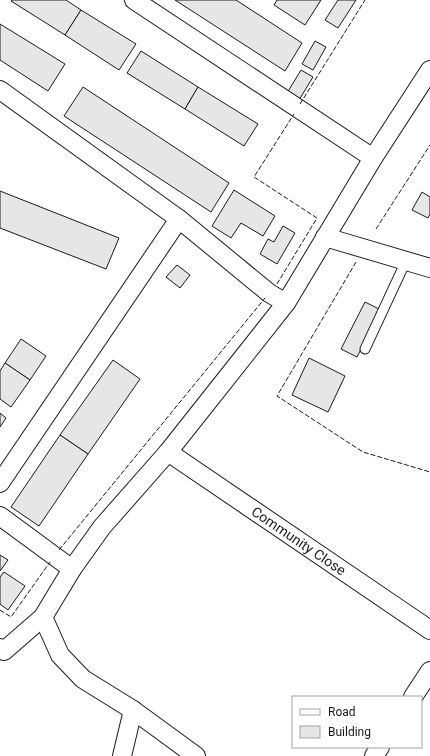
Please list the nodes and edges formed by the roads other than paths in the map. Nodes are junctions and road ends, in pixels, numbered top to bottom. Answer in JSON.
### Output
{"nodes":[{"id":1,"x":134,"y":0,"type":"edge"},
{"id":2,"x":430,"y":70,"type":"edge"},
{"id":3,"x":0,"y":90,"type":"edge"},
{"id":4,"x":373,"y":158,"type":"junction"},
{"id":5,"x":179,"y":219,"type":"junction"},
{"id":6,"x":325,"y":237,"type":"junction"},
{"id":7,"x":406,"y":261,"type":"junction"},
{"id":8,"x":430,"y":268,"type":"edge"},
{"id":9,"x":286,"y":303,"type":"junction"},
{"id":10,"x":365,"y":349,"type":"dead end"},
{"id":11,"x":168,"y":452,"type":"junction"},
{"id":12,"x":0,"y":483,"type":"edge"},
{"id":13,"x":0,"y":516,"type":"edge"},
{"id":14,"x":72,"y":569,"type":"junction"},
{"id":15,"x":43,"y":617,"type":"junction"},
{"id":16,"x":430,"y":630,"type":"edge"},
{"id":17,"x":0,"y":648,"type":"edge"},
{"id":18,"x":430,"y":671,"type":"edge"},
{"id":19,"x":414,"y":696,"type":"edge"},
{"id":20,"x":133,"y":710,"type":"junction"},
{"id":21,"x":122,"y":756,"type":"edge"},
{"id":22,"x":196,"y":756,"type":"edge"}],
"edges":[{"from":1,"to":4,"type":"street"},
{"from":2,"to":4,"type":"street"},
{"from":3,"to":5,"type":"street"},
{"from":4,"to":6,"type":"street"},
{"from":5,"to":9,"type":"street"},
{"from":5,"to":12,"type":"street"},
{"from":6,"to":7,"type":"street"},
{"from":6,"to":9,"type":"street"},
{"from":7,"to":8,"type":"street"},
{"from":7,"to":10,"type":"lane"},
{"from":9,"to":11,"type":"street"},
{"from":11,"to":14,"type":"street"},
{"from":11,"to":16,"type":"street","name":"Community Close"},
{"from":13,"to":14,"type":"street"},
{"from":14,"to":15,"type":"street"},
{"from":15,"to":17,"type":"street"},
{"from":15,"to":20,"type":"street"},
{"from":18,"to":19,"type":"street"},
{"from":20,"to":21,"type":"street"},
{"from":20,"to":22,"type":"street"}]}
